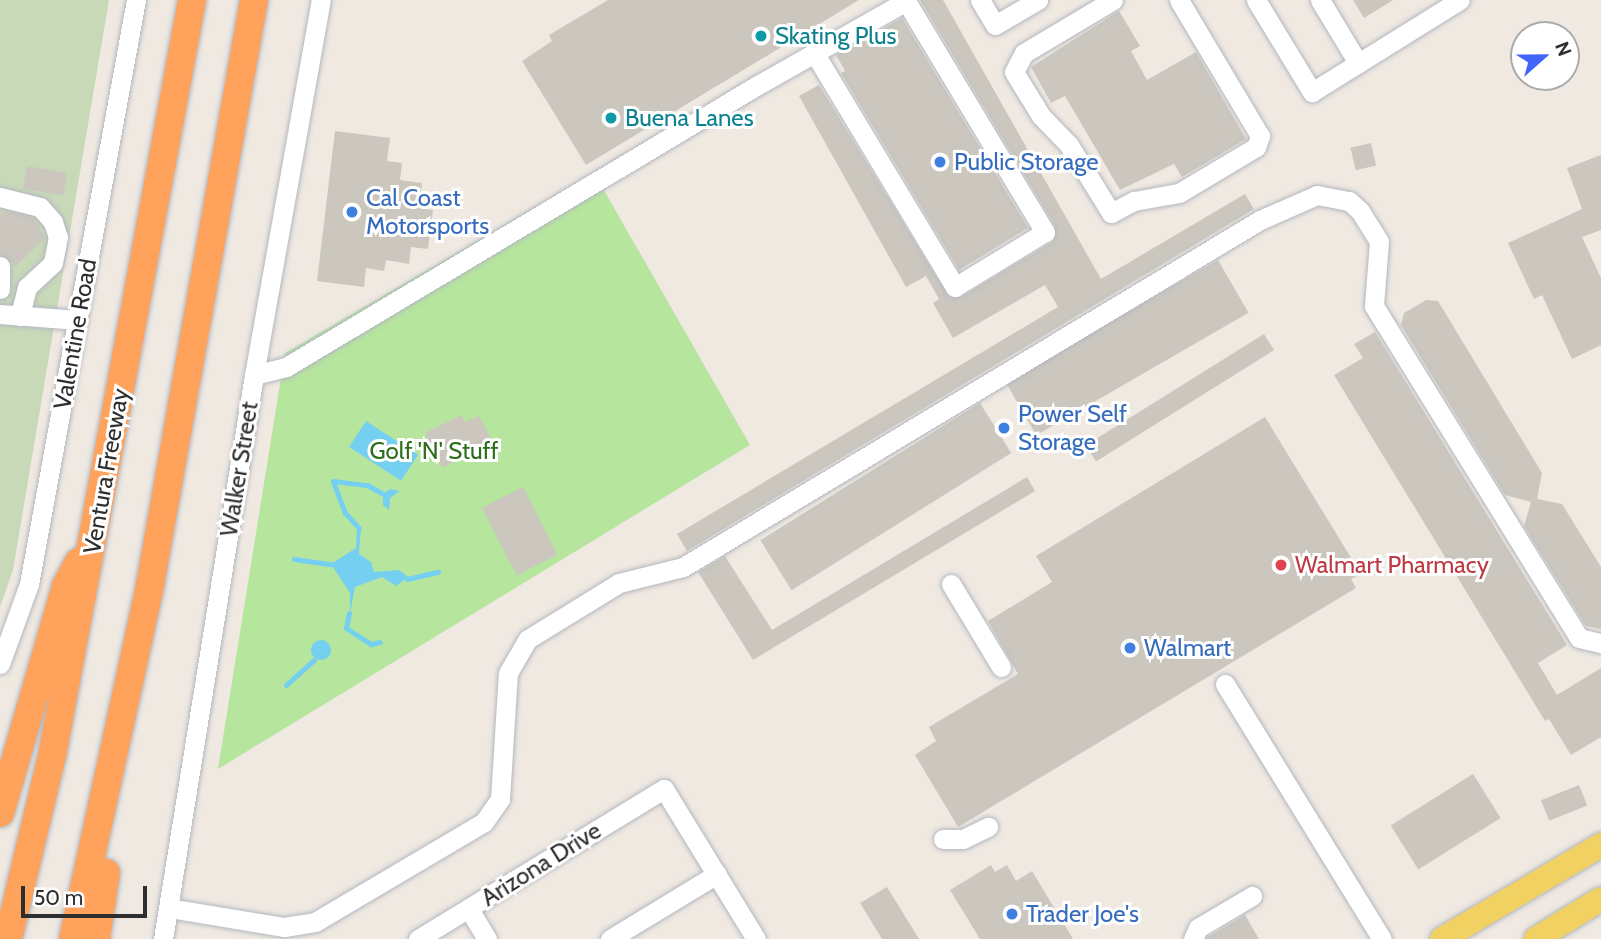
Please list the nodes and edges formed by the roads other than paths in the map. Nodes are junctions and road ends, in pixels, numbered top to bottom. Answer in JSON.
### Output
{"nodes":[{"id":1,"x":136,"y":0,"type":"edge"},
{"id":2,"x":192,"y":0,"type":"edge"},
{"id":3,"x":254,"y":0,"type":"edge"},
{"id":4,"x":321,"y":0,"type":"edge"},
{"id":5,"x":980,"y":0,"type":"edge"},
{"id":6,"x":1038,"y":0,"type":"edge"},
{"id":7,"x":1113,"y":0,"type":"edge"},
{"id":8,"x":1179,"y":0,"type":"edge"},
{"id":9,"x":1256,"y":0,"type":"edge"},
{"id":10,"x":1320,"y":0,"type":"edge"},
{"id":11,"x":1460,"y":0,"type":"edge"},
{"id":12,"x":815,"y":54,"type":"junction"},
{"id":13,"x":1359,"y":63,"type":"junction"},
{"id":14,"x":0,"y":197,"type":"edge"},
{"id":15,"x":0,"y":266,"type":"edge"},
{"id":16,"x":0,"y":289,"type":"edge"},
{"id":17,"x":0,"y":314,"type":"edge"},
{"id":18,"x":20,"y":316,"type":"junction"},
{"id":19,"x":78,"y":320,"type":"junction"},
{"id":20,"x":254,"y":375,"type":"junction"},
{"id":21,"x":96,"y":528,"type":"junction"},
{"id":22,"x":951,"y":584,"type":"dead end"},
{"id":23,"x":150,"y":586,"type":"junction"},
{"id":24,"x":1601,"y":643,"type":"edge"},
{"id":25,"x":0,"y":664,"type":"edge"},
{"id":26,"x":1001,"y":667,"type":"dead end"},
{"id":27,"x":1226,"y":684,"type":"dead end"},
{"id":28,"x":0,"y":813,"type":"edge"},
{"id":29,"x":988,"y":827,"type":"dead end"},
{"id":30,"x":943,"y":839,"type":"dead end"},
{"id":31,"x":1601,"y":845,"type":"edge"},
{"id":32,"x":717,"y":874,"type":"junction"},
{"id":33,"x":1252,"y":896,"type":"dead end"},
{"id":34,"x":1601,"y":899,"type":"edge"},
{"id":35,"x":169,"y":908,"type":"junction"},
{"id":36,"x":469,"y":909,"type":"junction"},
{"id":37,"x":8,"y":939,"type":"edge"},
{"id":38,"x":73,"y":939,"type":"edge"},
{"id":39,"x":96,"y":939,"type":"edge"},
{"id":40,"x":163,"y":939,"type":"edge"},
{"id":41,"x":418,"y":939,"type":"edge"},
{"id":42,"x":488,"y":939,"type":"edge"},
{"id":43,"x":610,"y":939,"type":"edge"},
{"id":44,"x":756,"y":939,"type":"edge"},
{"id":45,"x":1193,"y":939,"type":"edge"},
{"id":46,"x":1382,"y":939,"type":"edge"},
{"id":47,"x":1442,"y":939,"type":"edge"},
{"id":48,"x":1536,"y":939,"type":"edge"}],
"edges":[{"from":1,"to":19,"type":"street","name":"Valentine Road"},
{"from":2,"to":21,"type":"highway","name":"Ventura Freeway"},
{"from":3,"to":23,"type":"highway"},
{"from":4,"to":20,"type":"street","name":"Walker Street"},
{"from":5,"to":6,"type":"street"},
{"from":7,"to":8,"type":"street"},
{"from":9,"to":13,"type":"street"},
{"from":10,"to":13,"type":"street"},
{"from":11,"to":13,"type":"street"},
{"from":12,"to":12,"type":"street"},
{"from":12,"to":20,"type":"street"},
{"from":14,"to":18,"type":"street"},
{"from":15,"to":16,"type":"street"},
{"from":17,"to":18,"type":"street"},
{"from":18,"to":19,"type":"street"},
{"from":19,"to":25,"type":"street","name":"Valentine Road"},
{"from":20,"to":35,"type":"street","name":"Walker Street"},
{"from":21,"to":28,"type":"highway"},
{"from":21,"to":37,"type":"highway","name":"Ventura Freeway"},
{"from":22,"to":26,"type":"street"},
{"from":23,"to":38,"type":"highway"},
{"from":23,"to":39,"type":"highway"},
{"from":24,"to":35,"type":"street"},
{"from":27,"to":46,"type":"street"},
{"from":29,"to":30,"type":"street"},
{"from":31,"to":47,"type":"main road"},
{"from":32,"to":36,"type":"street","name":"Arizona Drive"},
{"from":32,"to":43,"type":"street"},
{"from":32,"to":44,"type":"street"},
{"from":33,"to":45,"type":"street"},
{"from":34,"to":48,"type":"main road"},
{"from":35,"to":40,"type":"street","name":"Walker Street"},
{"from":36,"to":41,"type":"street","name":"Arizona Drive"},
{"from":36,"to":42,"type":"street"}]}
